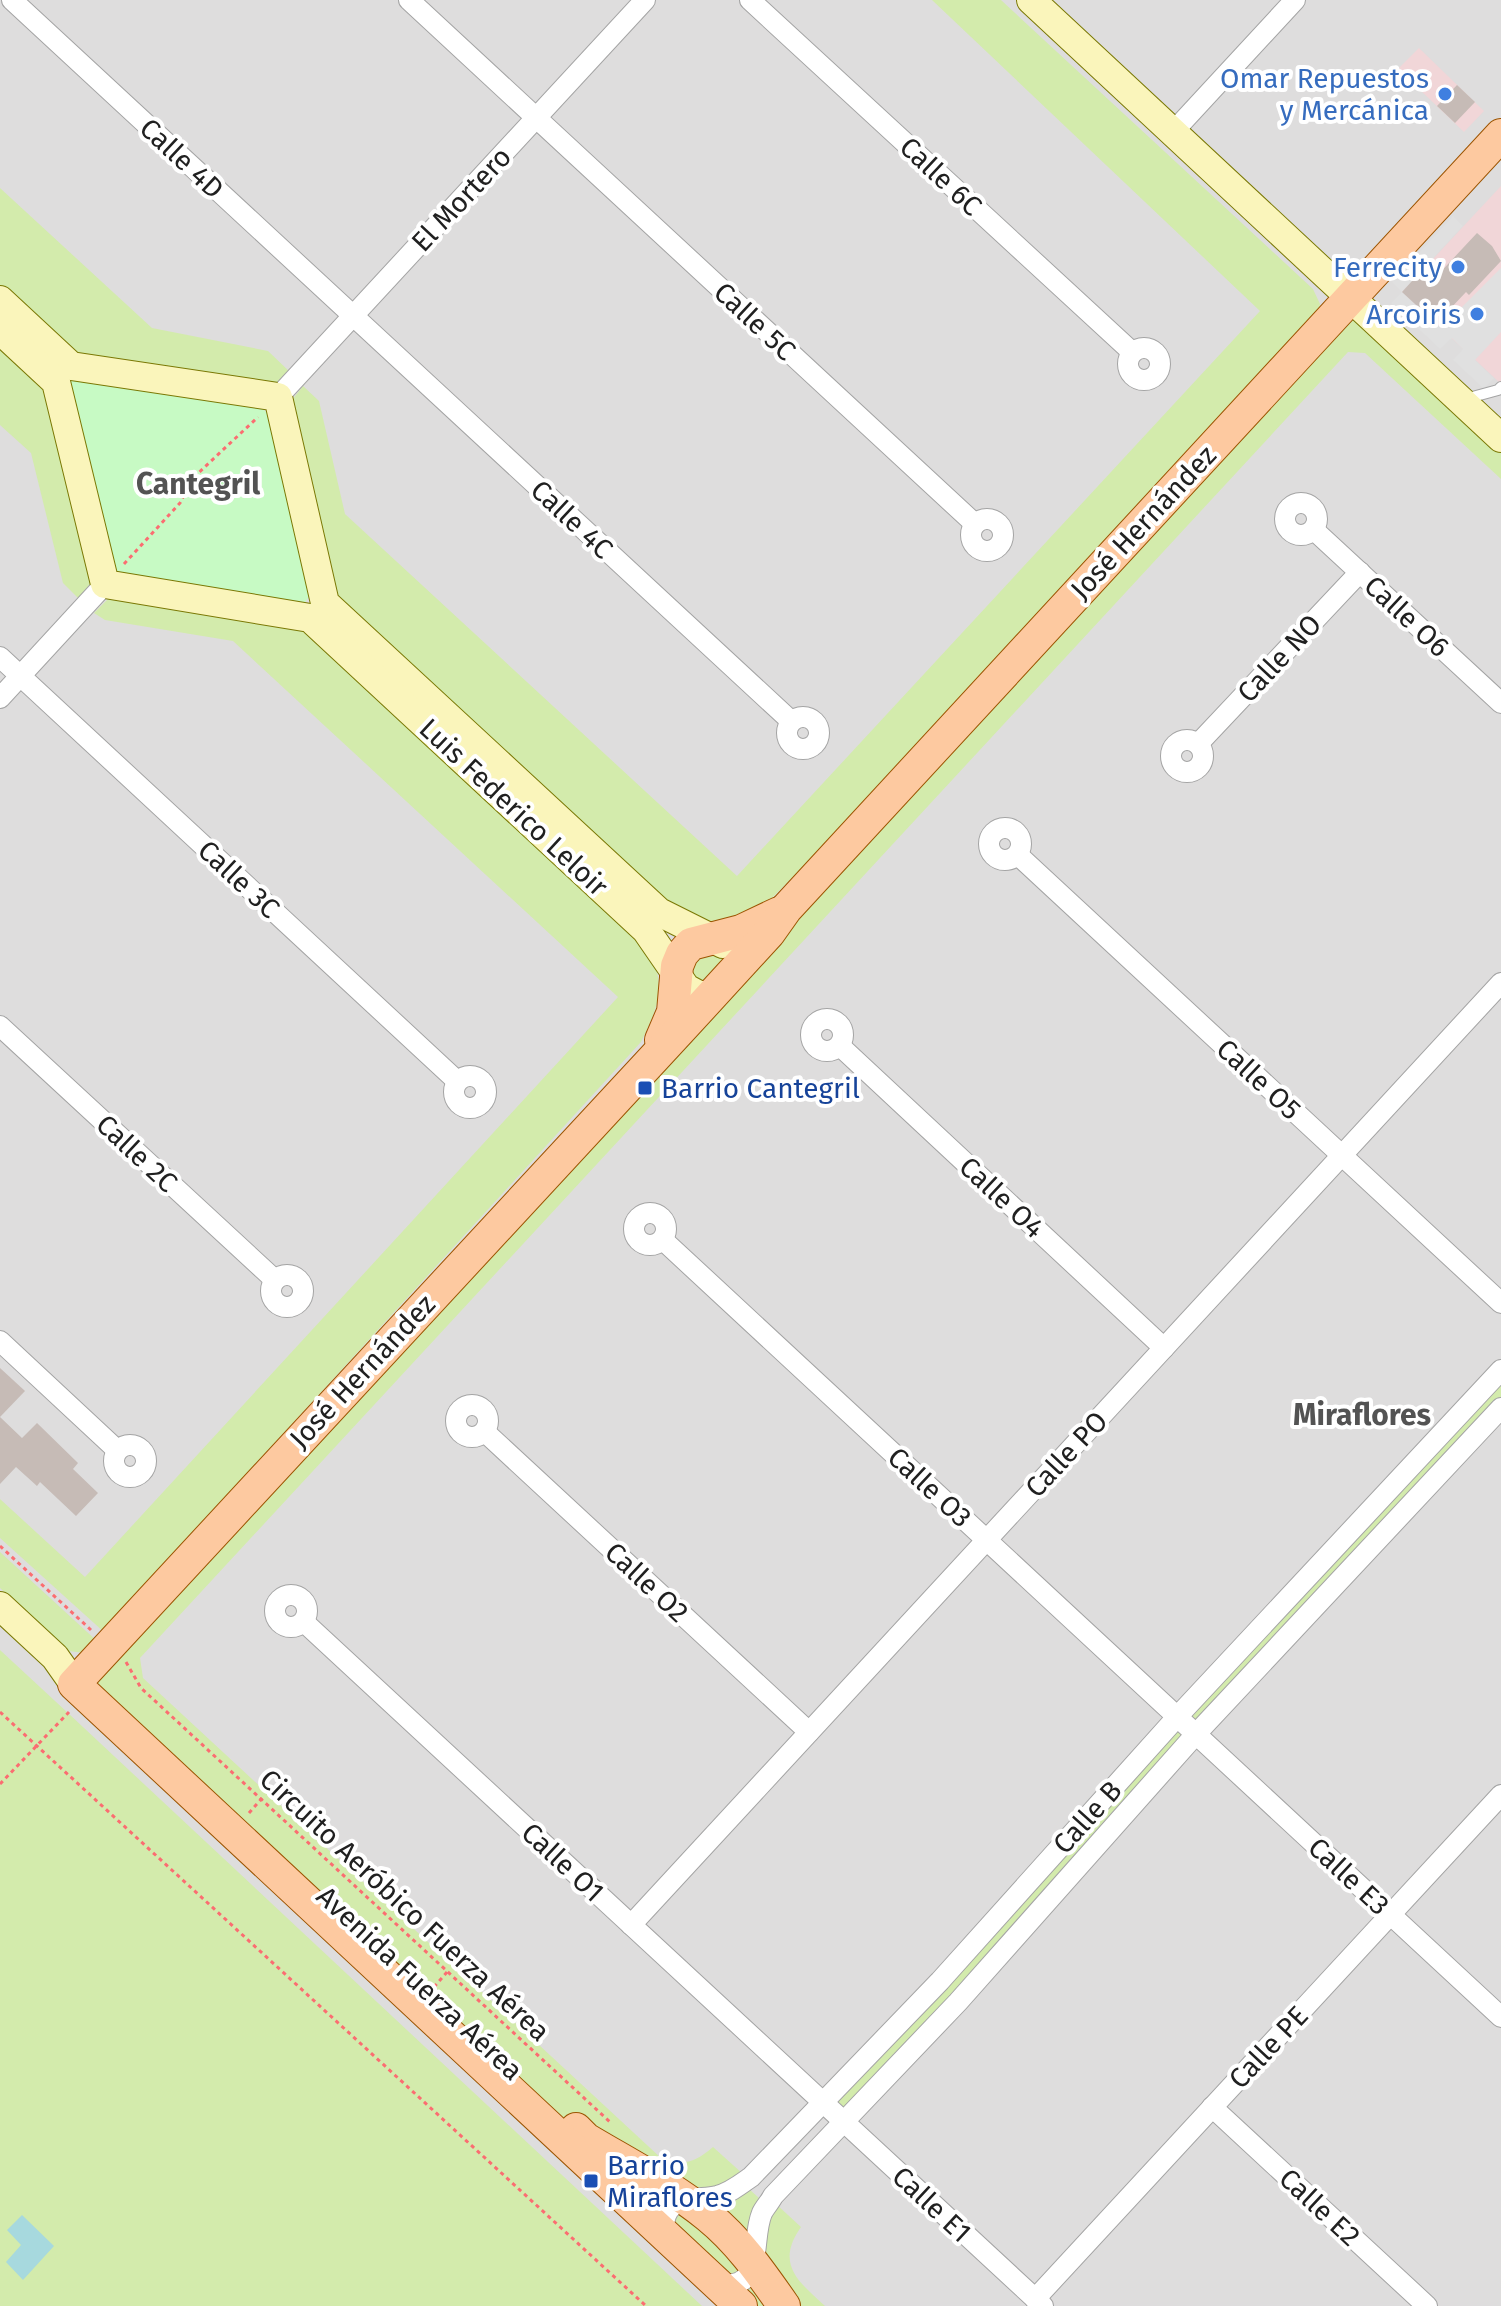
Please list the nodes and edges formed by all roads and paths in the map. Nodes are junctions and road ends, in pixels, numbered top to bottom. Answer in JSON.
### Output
{"nodes":[{"id":1,"x":12,"y":0,"type":"edge"},
{"id":2,"x":409,"y":0,"type":"edge"},
{"id":3,"x":645,"y":0,"type":"edge"},
{"id":4,"x":750,"y":0,"type":"edge"},
{"id":5,"x":1031,"y":0,"type":"edge"},
{"id":6,"x":1295,"y":0,"type":"edge"},
{"id":7,"x":536,"y":118,"type":"junction"},
{"id":8,"x":1173,"y":132,"type":"junction"},
{"id":9,"x":1501,"y":135,"type":"edge"},
{"id":10,"x":1350,"y":298,"type":"junction"},
{"id":11,"x":0,"y":300,"type":"edge"},
{"id":12,"x":353,"y":316,"type":"junction"},
{"id":13,"x":0,"y":330,"type":"edge"},
{"id":14,"x":1132,"y":352,"type":"dead end"},
{"id":15,"x":64,"y":374,"type":"junction"},
{"id":16,"x":1501,"y":387,"type":"edge"},
{"id":17,"x":278,"y":397,"type":"junction"},
{"id":18,"x":1461,"y":400,"type":"junction"},
{"id":19,"x":1501,"y":438,"type":"edge"},
{"id":20,"x":975,"y":524,"type":"dead end"},
{"id":21,"x":1314,"y":530,"type":"dead end"},
{"id":22,"x":1360,"y":572,"type":"junction"},
{"id":23,"x":105,"y":584,"type":"junction"},
{"id":24,"x":318,"y":611,"type":"junction"},
{"id":25,"x":0,"y":657,"type":"edge"},
{"id":26,"x":20,"y":676,"type":"junction"},
{"id":27,"x":0,"y":698,"type":"edge"},
{"id":28,"x":1501,"y":703,"type":"edge"},
{"id":29,"x":791,"y":721,"type":"dead end"},
{"id":30,"x":1198,"y":744,"type":"dead end"},
{"id":31,"x":1018,"y":855,"type":"dead end"},
{"id":32,"x":786,"y":909,"type":"junction"},
{"id":33,"x":710,"y":937,"type":"junction"},
{"id":34,"x":735,"y":969,"type":"junction"},
{"id":35,"x":678,"y":978,"type":"junction"},
{"id":36,"x":1501,"y":983,"type":"edge"},
{"id":37,"x":711,"y":995,"type":"junction"},
{"id":38,"x":0,"y":1026,"type":"edge"},
{"id":39,"x":840,"y":1046,"type":"dead end"},
{"id":40,"x":651,"y":1059,"type":"junction"},
{"id":41,"x":457,"y":1081,"type":"dead end"},
{"id":42,"x":1342,"y":1156,"type":"junction"},
{"id":43,"x":663,"y":1240,"type":"dead end"},
{"id":44,"x":275,"y":1280,"type":"dead end"},
{"id":45,"x":1501,"y":1303,"type":"edge"},
{"id":46,"x":0,"y":1341,"type":"edge"},
{"id":47,"x":1164,"y":1348,"type":"junction"},
{"id":48,"x":1501,"y":1370,"type":"edge"},
{"id":49,"x":1501,"y":1408,"type":"edge"},
{"id":50,"x":485,"y":1432,"type":"dead end"},
{"id":51,"x":117,"y":1450,"type":"dead end"},
{"id":52,"x":987,"y":1540,"type":"junction"},
{"id":53,"x":0,"y":1546,"type":"edge"},
{"id":54,"x":0,"y":1606,"type":"edge"},
{"id":55,"x":304,"y":1622,"type":"dead end"},
{"id":56,"x":98,"y":1637,"type":"dead end"},
{"id":57,"x":121,"y":1657,"type":"dead end"},
{"id":58,"x":82,"y":1683,"type":"junction"},
{"id":59,"x":0,"y":1712,"type":"edge"},
{"id":60,"x":1177,"y":1717,"type":"junction"},
{"id":61,"x":809,"y":1732,"type":"junction"},
{"id":62,"x":1196,"y":1734,"type":"junction"},
{"id":63,"x":37,"y":1745,"type":"junction"},
{"id":64,"x":0,"y":1784,"type":"edge"},
{"id":65,"x":1501,"y":1795,"type":"edge"},
{"id":66,"x":253,"y":1808,"type":"junction"},
{"id":67,"x":1390,"y":1915,"type":"junction"},
{"id":68,"x":631,"y":1925,"type":"junction"},
{"id":69,"x":438,"y":1982,"type":"junction"},
{"id":70,"x":1501,"y":2017,"type":"edge"},
{"id":71,"x":822,"y":2102,"type":"junction"},
{"id":72,"x":1212,"y":2107,"type":"junction"},
{"id":73,"x":844,"y":2122,"type":"junction"},
{"id":74,"x":614,"y":2125,"type":"dead end"},
{"id":75,"x":685,"y":2199,"type":"junction"},
{"id":76,"x":665,"y":2235,"type":"junction"},
{"id":77,"x":754,"y":2263,"type":"junction"},
{"id":78,"x":717,"y":2284,"type":"junction"},
{"id":79,"x":1039,"y":2302,"type":"edge"},
{"id":80,"x":646,"y":2306,"type":"edge"},
{"id":81,"x":741,"y":2306,"type":"edge"},
{"id":82,"x":784,"y":2306,"type":"edge"},
{"id":83,"x":1427,"y":2306,"type":"edge"}],
"edges":[{"from":1,"to":12,"type":"street","name":"Calle 4D"},
{"from":2,"to":7,"type":"street","name":"Calle 5C"},
{"from":3,"to":7,"type":"street","name":"El Mortero"},
{"from":4,"to":14,"type":"street","name":"Calle 6C"},
{"from":5,"to":8,"type":"street"},
{"from":6,"to":8,"type":"street"},
{"from":7,"to":12,"type":"street","name":"El Mortero"},
{"from":7,"to":20,"type":"street","name":"Calle 5C"},
{"from":8,"to":10,"type":"street"},
{"from":9,"to":10,"type":"main road","name":"José Hernández"},
{"from":10,"to":18,"type":"street"},
{"from":10,"to":32,"type":"main road","name":"José Hernández"},
{"from":11,"to":15,"type":"street"},
{"from":12,"to":17,"type":"street","name":"El Mortero"},
{"from":12,"to":29,"type":"street","name":"Calle 4C"},
{"from":13,"to":15,"type":"street"},
{"from":15,"to":17,"type":"street"},
{"from":15,"to":23,"type":"street"},
{"from":16,"to":18,"type":"lane"},
{"from":17,"to":23,"type":"path"},
{"from":17,"to":24,"type":"street"},
{"from":18,"to":19,"type":"street"},
{"from":21,"to":22,"type":"street","name":"Calle O6"},
{"from":22,"to":28,"type":"street","name":"Calle O6"},
{"from":22,"to":30,"type":"street","name":"Calle NO"},
{"from":23,"to":24,"type":"street"},
{"from":23,"to":26,"type":"street"},
{"from":24,"to":33,"type":"street","name":"Luis Federico Leloir"},
{"from":24,"to":35,"type":"street","name":"Luis Federico Leloir"},
{"from":25,"to":26,"type":"street","name":"Calle 3C"},
{"from":26,"to":27,"type":"street"},
{"from":26,"to":41,"type":"street","name":"Calle 3C"},
{"from":31,"to":42,"type":"street","name":"Calle O5"},
{"from":32,"to":33,"type":"main road","name":"José Hernández"},
{"from":32,"to":34,"type":"main road","name":"José Hernández"},
{"from":33,"to":34,"type":"street","name":"Luis Federico Leloir"},
{"from":33,"to":35,"type":"main road","name":"José Hernández"},
{"from":34,"to":37,"type":"main road","name":"José Hernández"},
{"from":35,"to":37,"type":"street"},
{"from":35,"to":40,"type":"main road","name":"José Hernández"},
{"from":36,"to":42,"type":"street","name":"Calle PO"},
{"from":37,"to":40,"type":"main road","name":"José Hernández"},
{"from":38,"to":44,"type":"street","name":"Calle 2C"},
{"from":39,"to":47,"type":"street","name":"Calle O4"},
{"from":40,"to":58,"type":"main road","name":"José Hernández"},
{"from":42,"to":45,"type":"street","name":"Calle O5"},
{"from":42,"to":47,"type":"street","name":"Calle PO"},
{"from":43,"to":52,"type":"street","name":"Calle O3"},
{"from":46,"to":51,"type":"street"},
{"from":47,"to":52,"type":"street","name":"Calle PO"},
{"from":48,"to":60,"type":"street","name":"Calle B"},
{"from":49,"to":62,"type":"street","name":"Calle B"},
{"from":50,"to":61,"type":"street","name":"Calle O2"},
{"from":52,"to":60,"type":"street","name":"Calle O3"},
{"from":52,"to":61,"type":"street","name":"Calle PO"},
{"from":53,"to":56,"type":"path"},
{"from":54,"to":58,"type":"street","name":"Avenida Fuerza Aérea"},
{"from":55,"to":68,"type":"street","name":"Calle O1"},
{"from":57,"to":66,"type":"path","name":"Circuito Aeróbico Fuerza Aérea"},
{"from":58,"to":63,"type":"path"},
{"from":58,"to":66,"type":"main road","name":"Avenida Fuerza Aérea"},
{"from":58,"to":76,"type":"main road","name":"Avenida Fuerza Aérea"},
{"from":59,"to":63,"type":"path"},
{"from":60,"to":62,"type":"street","name":"Calle O3"},
{"from":60,"to":71,"type":"street","name":"Calle B"},
{"from":61,"to":68,"type":"street","name":"Calle PO"},
{"from":62,"to":67,"type":"street","name":"Calle E3"},
{"from":62,"to":73,"type":"street","name":"Calle B"},
{"from":63,"to":64,"type":"path"},
{"from":63,"to":80,"type":"path"},
{"from":65,"to":67,"type":"street","name":"Calle PE"},
{"from":66,"to":69,"type":"main road","name":"Avenida Fuerza Aérea"},
{"from":66,"to":69,"type":"path","name":"Circuito Aeróbico Fuerza Aérea"},
{"from":67,"to":70,"type":"street","name":"Calle E3"},
{"from":67,"to":72,"type":"street","name":"Calle PE"},
{"from":68,"to":71,"type":"street","name":"Calle O1"},
{"from":69,"to":74,"type":"path","name":"Circuito Aeróbico Fuerza Aérea"},
{"from":69,"to":75,"type":"main road","name":"Avenida Fuerza Aérea"},
{"from":71,"to":73,"type":"street","name":"Calle E1"},
{"from":71,"to":75,"type":"street","name":"Calle B"},
{"from":72,"to":79,"type":"street","name":"Calle PE"},
{"from":72,"to":83,"type":"street","name":"Calle E2"},
{"from":73,"to":77,"type":"street","name":"Calle B"},
{"from":73,"to":79,"type":"street","name":"Calle E1"},
{"from":75,"to":76,"type":"street"},
{"from":75,"to":77,"type":"main road","name":"Avenida Fuerza Aérea"},
{"from":76,"to":78,"type":"main road","name":"Avenida Fuerza Aérea"},
{"from":77,"to":78,"type":"street"},
{"from":77,"to":82,"type":"main road","name":"Avenida Fuerza Aérea"},
{"from":78,"to":81,"type":"main road","name":"Avenida Fuerza Aérea"}]}
